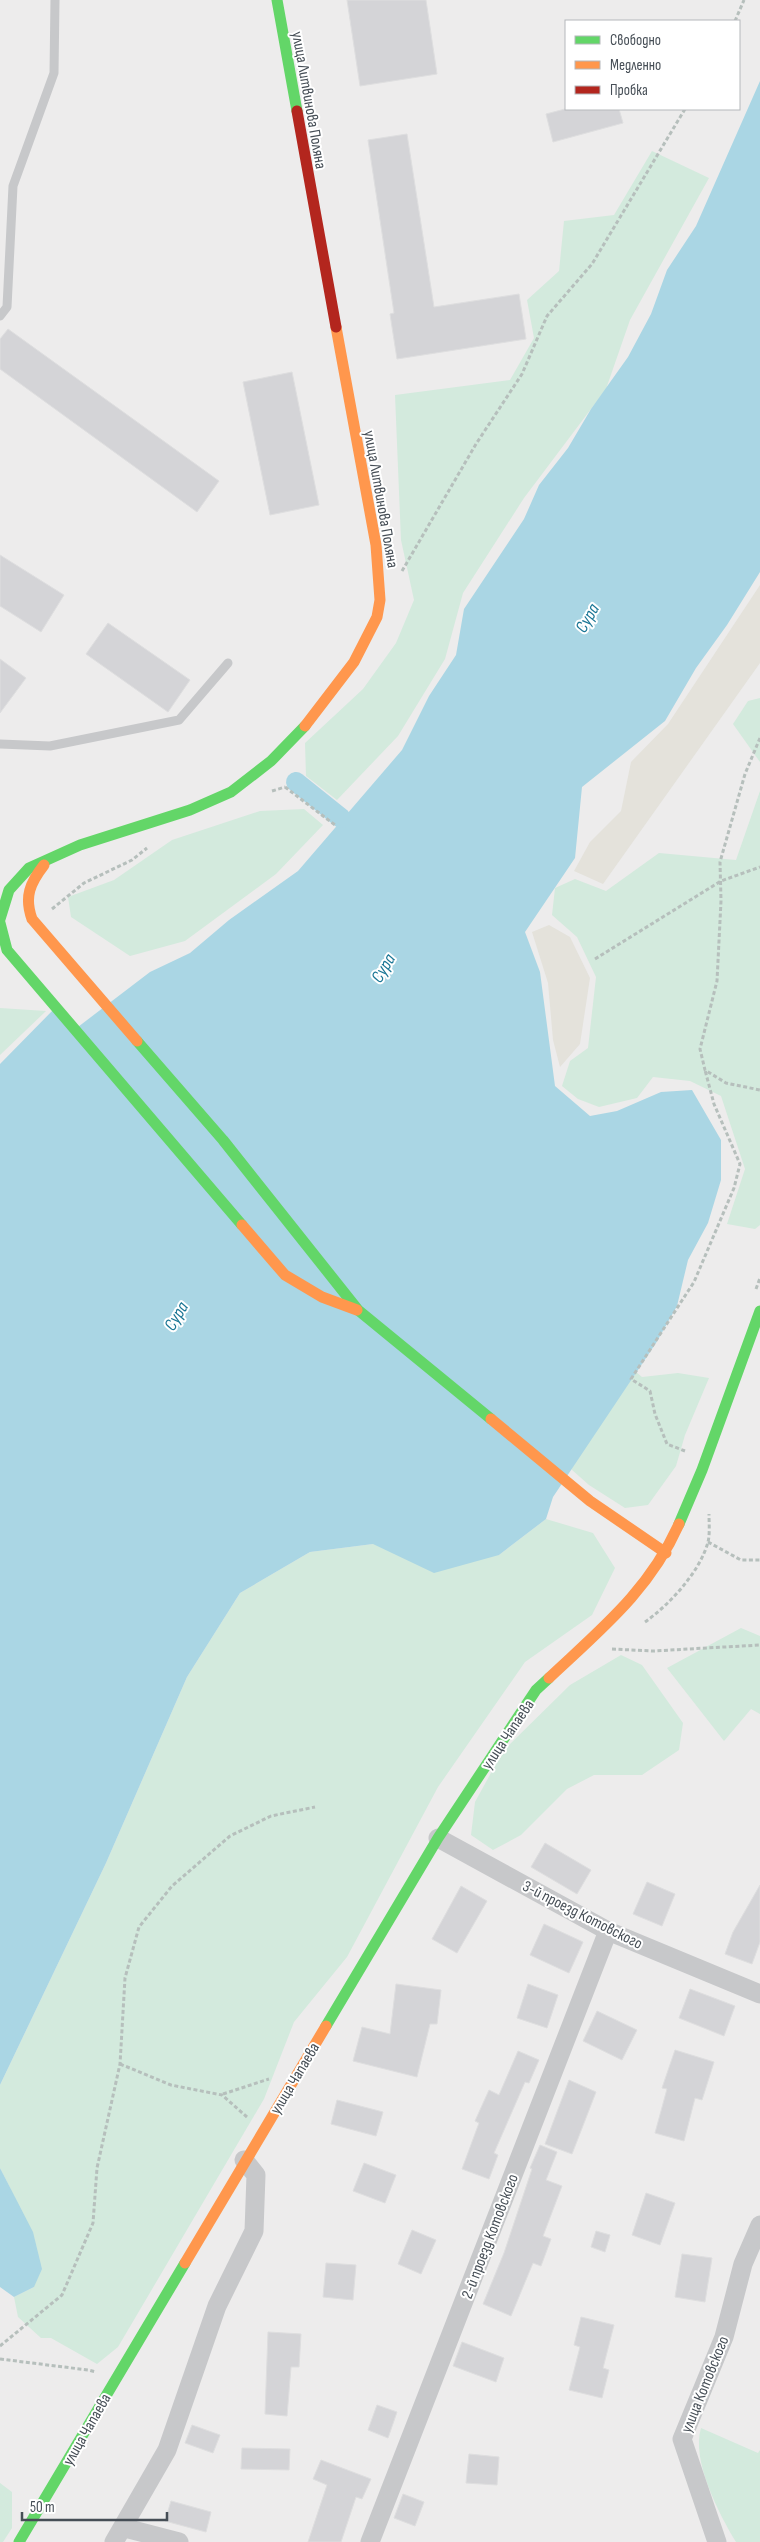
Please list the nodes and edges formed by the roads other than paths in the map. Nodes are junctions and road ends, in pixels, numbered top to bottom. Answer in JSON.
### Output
{"nodes":[{"id":1,"x":55,"y":0,"type":"edge"},
{"id":2,"x":277,"y":0,"type":"edge"},
{"id":3,"x":0,"y":316,"type":"edge"},
{"id":4,"x":228,"y":663,"type":"dead end"},
{"id":5,"x":0,"y":744,"type":"edge"},
{"id":6,"x":50,"y":857,"type":"junction"},
{"id":7,"x":0,"y":918,"type":"edge"},
{"id":8,"x":0,"y":923,"type":"edge"},
{"id":9,"x":358,"y":1310,"type":"junction"},
{"id":10,"x":760,"y":1311,"type":"edge"},
{"id":11,"x":666,"y":1554,"type":"junction"},
{"id":12,"x":438,"y":1838,"type":"junction"},
{"id":13,"x":608,"y":1931,"type":"junction"},
{"id":14,"x":760,"y":1994,"type":"edge"},
{"id":15,"x":244,"y":2160,"type":"junction"},
{"id":16,"x":760,"y":2225,"type":"edge"},
{"id":17,"x":119,"y":2535,"type":"edge"},
{"id":18,"x":19,"y":2542,"type":"edge"},
{"id":19,"x":180,"y":2542,"type":"edge"},
{"id":20,"x":370,"y":2542,"type":"edge"},
{"id":21,"x":717,"y":2542,"type":"edge"}],
"edges":[{"from":1,"to":3,"type":"lane"},
{"from":2,"to":6,"type":"main road","name":"улица Литвинова Поляна"},
{"from":4,"to":5,"type":"lane"},
{"from":6,"to":7,"type":"main road","name":"улица Литвинова Поляна"},
{"from":6,"to":9,"type":"main road"},
{"from":8,"to":9,"type":"main road"},
{"from":9,"to":11,"type":"main road"},
{"from":10,"to":11,"type":"main road","name":"улица Чапаева"},
{"from":11,"to":12,"type":"main road","name":"улица Чапаева"},
{"from":12,"to":13,"type":"street","name":"3-й проезд Котовского"},
{"from":12,"to":15,"type":"main road","name":"улица Чапаева"},
{"from":13,"to":14,"type":"street","name":"3-й проезд Котовского"},
{"from":13,"to":20,"type":"street","name":"2-й проезд Котовского"},
{"from":15,"to":17,"type":"street"},
{"from":15,"to":18,"type":"main road","name":"улица Чапаева"},
{"from":16,"to":21,"type":"street","name":"улица Котовского"},
{"from":17,"to":19,"type":"street"}]}
